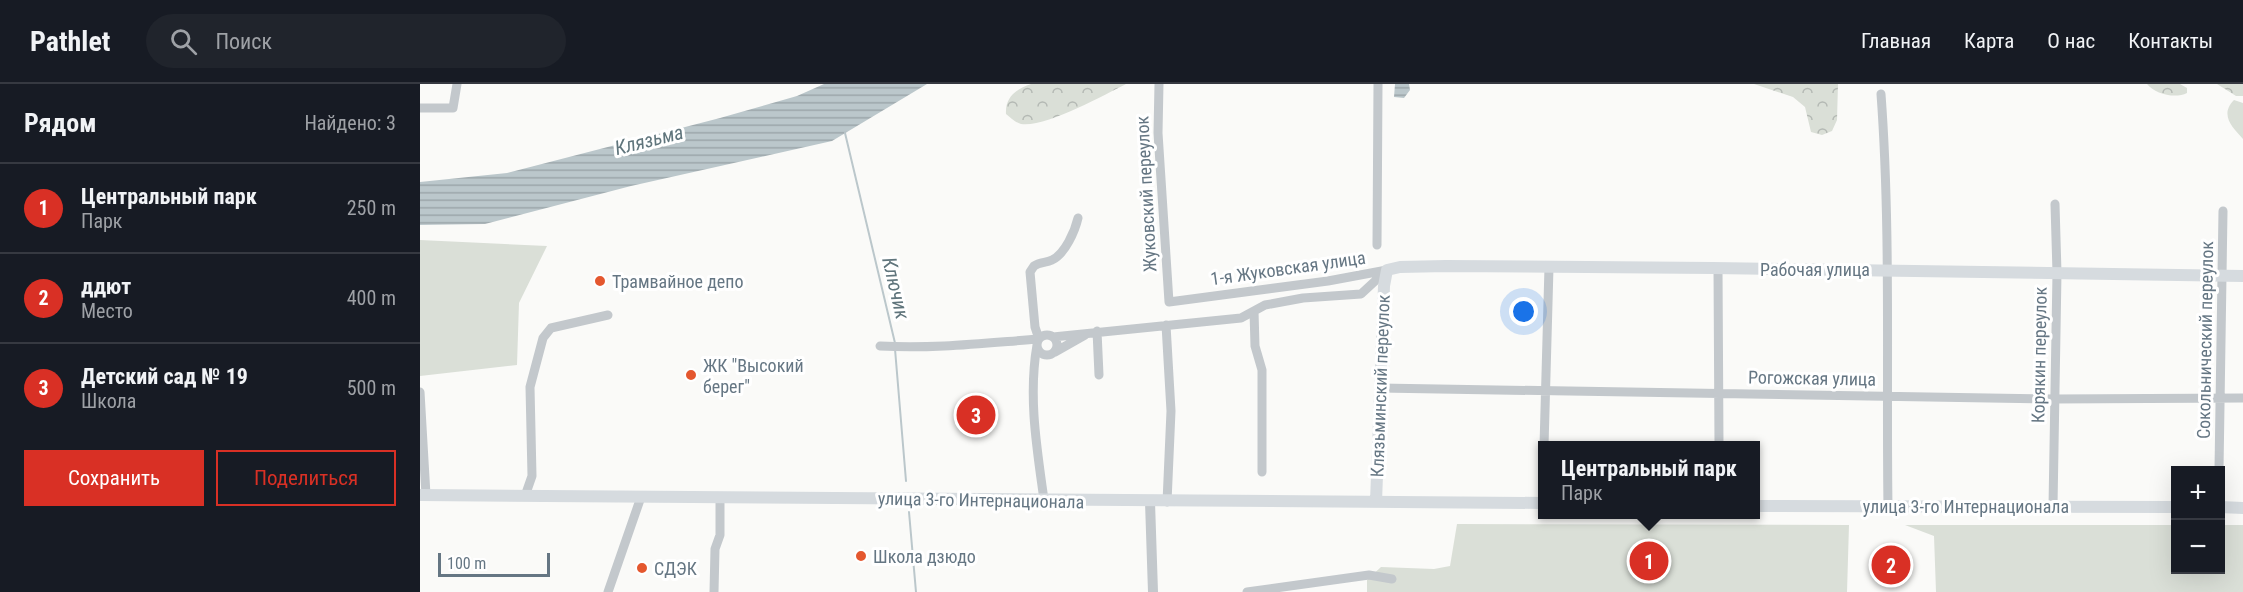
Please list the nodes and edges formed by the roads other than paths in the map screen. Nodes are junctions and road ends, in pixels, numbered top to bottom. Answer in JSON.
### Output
{"nodes":[{"id":1,"x":457,"y":84,"type":"edge"},
{"id":2,"x":1159,"y":84,"type":"edge"},
{"id":3,"x":1378,"y":84,"type":"edge"},
{"id":4,"x":1881,"y":94,"type":"dead end"},
{"id":5,"x":420,"y":108,"type":"edge"},
{"id":6,"x":2055,"y":204,"type":"dead end"},
{"id":7,"x":2223,"y":211,"type":"dead end"},
{"id":8,"x":1078,"y":218,"type":"dead end"},
{"id":9,"x":1377,"y":245,"type":"dead end"},
{"id":10,"x":1549,"y":267,"type":"junction"},
{"id":11,"x":1718,"y":268,"type":"junction"},
{"id":12,"x":1886,"y":269,"type":"junction"},
{"id":13,"x":1387,"y":270,"type":"junction"},
{"id":14,"x":2057,"y":273,"type":"junction"},
{"id":15,"x":2224,"y":276,"type":"junction"},
{"id":16,"x":2243,"y":276,"type":"edge"},
{"id":17,"x":1169,"y":302,"type":"joint"},
{"id":18,"x":1254,"y":311,"type":"junction"},
{"id":19,"x":608,"y":315,"type":"dead end"},
{"id":20,"x":1166,"y":325,"type":"junction"},
{"id":21,"x":1094,"y":332,"type":"junction"},
{"id":22,"x":1053,"y":337,"type":"junction"},
{"id":23,"x":1038,"y":342,"type":"junction"},
{"id":24,"x":880,"y":346,"type":"dead end"},
{"id":25,"x":1055,"y":352,"type":"junction"},
{"id":26,"x":1045,"y":356,"type":"junction"},
{"id":27,"x":1034,"y":365,"type":"junction"},
{"id":28,"x":1099,"y":375,"type":"dead end"},
{"id":29,"x":1380,"y":388,"type":"junction"},
{"id":30,"x":420,"y":392,"type":"edge"},
{"id":31,"x":1545,"y":392,"type":"junction"},
{"id":32,"x":1719,"y":394,"type":"junction"},
{"id":33,"x":1886,"y":396,"type":"junction"},
{"id":34,"x":2221,"y":398,"type":"junction"},
{"id":35,"x":2243,"y":398,"type":"edge"},
{"id":36,"x":2054,"y":399,"type":"junction"},
{"id":37,"x":1544,"y":441,"type":"edge"},
{"id":38,"x":1719,"y":441,"type":"edge"},
{"id":39,"x":2219,"y":466,"type":"edge"},
{"id":40,"x":1262,"y":472,"type":"dead end"},
{"id":41,"x":423,"y":495,"type":"edge"},
{"id":42,"x":525,"y":496,"type":"junction"},
{"id":43,"x":641,"y":497,"type":"junction"},
{"id":44,"x":720,"y":498,"type":"junction"},
{"id":45,"x":1044,"y":500,"type":"junction"},
{"id":46,"x":1376,"y":501,"type":"junction"},
{"id":47,"x":1150,"y":502,"type":"junction"},
{"id":48,"x":1167,"y":502,"type":"junction"},
{"id":49,"x":1538,"y":503,"type":"edge"},
{"id":50,"x":1760,"y":506,"type":"edge"},
{"id":51,"x":2053,"y":506,"type":"junction"},
{"id":52,"x":1888,"y":507,"type":"junction"},
{"id":53,"x":2171,"y":507,"type":"edge"},
{"id":54,"x":2225,"y":507,"type":"edge"},
{"id":55,"x":2243,"y":508,"type":"edge"},
{"id":56,"x":1392,"y":579,"type":"dead end"},
{"id":57,"x":608,"y":592,"type":"edge"},
{"id":58,"x":714,"y":592,"type":"edge"},
{"id":59,"x":1153,"y":592,"type":"edge"},
{"id":60,"x":1247,"y":592,"type":"edge"}],
"edges":[{"from":1,"to":5,"type":"street"},
{"from":2,"to":17,"type":"street","name":"Жуковский переулок"},
{"from":3,"to":9,"type":"street"},
{"from":4,"to":12,"type":"street"},
{"from":6,"to":14,"type":"street","name":"Корякин переулок"},
{"from":7,"to":15,"type":"street","name":"Сокольнический переулок"},
{"from":8,"to":23,"type":"street"},
{"from":10,"to":11,"type":"main road","name":"Рабочая улица"},
{"from":10,"to":13,"type":"main road","name":"Рабочая улица"},
{"from":10,"to":31,"type":"street"},
{"from":11,"to":12,"type":"main road","name":"Рабочая улица"},
{"from":11,"to":32,"type":"street"},
{"from":12,"to":14,"type":"main road","name":"Рабочая улица"},
{"from":12,"to":33,"type":"street"},
{"from":13,"to":17,"type":"street","name":"1-я Жуковская улица"},
{"from":13,"to":18,"type":"street","name":"1-я Жуковская улица"},
{"from":13,"to":29,"type":"main road","name":"Клязьминский переулок"},
{"from":14,"to":15,"type":"main road","name":"Рабочая улица"},
{"from":14,"to":36,"type":"street","name":"Корякин переулок"},
{"from":15,"to":16,"type":"main road","name":"Рабочая улица"},
{"from":15,"to":34,"type":"street","name":"Сокольнический переулок"},
{"from":18,"to":20,"type":"street","name":"1-я Жуковская улица"},
{"from":18,"to":40,"type":"street"},
{"from":19,"to":42,"type":"street"},
{"from":20,"to":21,"type":"street","name":"1-я Жуковская улица"},
{"from":20,"to":48,"type":"street"},
{"from":21,"to":22,"type":"street","name":"1-я Жуковская улица"},
{"from":21,"to":25,"type":"street"},
{"from":21,"to":28,"type":"street"},
{"from":22,"to":23,"type":"street"},
{"from":22,"to":25,"type":"street"},
{"from":23,"to":24,"type":"street"},
{"from":23,"to":26,"type":"street"},
{"from":23,"to":27,"type":"street"},
{"from":25,"to":26,"type":"street"},
{"from":26,"to":27,"type":"street"},
{"from":27,"to":45,"type":"street"},
{"from":29,"to":31,"type":"street","name":"Рогожская улица"},
{"from":29,"to":46,"type":"main road","name":"Клязьминский переулок"},
{"from":30,"to":41,"type":"street"},
{"from":31,"to":32,"type":"street","name":"Рогожская улица"},
{"from":31,"to":37,"type":"street"},
{"from":32,"to":33,"type":"street","name":"Рогожская улица"},
{"from":32,"to":38,"type":"street"},
{"from":33,"to":36,"type":"street","name":"Рогожская улица"},
{"from":33,"to":52,"type":"street"},
{"from":34,"to":35,"type":"street","name":"Рогожская улица"},
{"from":34,"to":36,"type":"street","name":"Рогожская улица"},
{"from":34,"to":39,"type":"street","name":"Сокольнический переулок"},
{"from":36,"to":51,"type":"street","name":"Корякин переулок"},
{"from":41,"to":42,"type":"main road","name":"улица 3-го Интернационала"},
{"from":42,"to":43,"type":"main road","name":"улица 3-го Интернационала"},
{"from":43,"to":44,"type":"main road","name":"улица 3-го Интернационала"},
{"from":43,"to":57,"type":"street"},
{"from":44,"to":45,"type":"main road","name":"улица 3-го Интернационала"},
{"from":44,"to":58,"type":"street"},
{"from":45,"to":47,"type":"main road","name":"улица 3-го Интернационала"},
{"from":46,"to":48,"type":"main road","name":"улица 3-го Интернационала"},
{"from":46,"to":49,"type":"main road","name":"улица 3-го Интернационала"},
{"from":47,"to":48,"type":"main road","name":"улица 3-го Интернационала"},
{"from":47,"to":59,"type":"street"},
{"from":50,"to":52,"type":"main road","name":"улица 3-го Интернационала"},
{"from":51,"to":52,"type":"main road","name":"улица 3-го Интернационала"},
{"from":51,"to":53,"type":"main road","name":"улица 3-го Интернационала"},
{"from":54,"to":55,"type":"main road"},
{"from":56,"to":60,"type":"street"}]}
